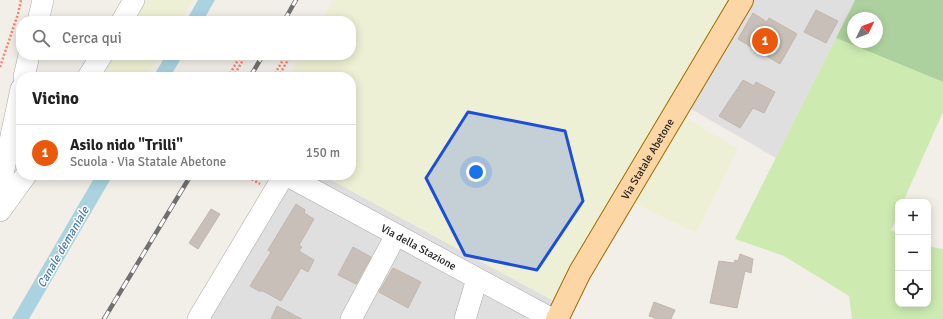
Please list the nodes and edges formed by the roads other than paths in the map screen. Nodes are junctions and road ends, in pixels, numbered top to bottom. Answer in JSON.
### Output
{"nodes":[{"id":1,"x":43,"y":0,"type":"edge"},
{"id":2,"x":134,"y":0,"type":"edge"},
{"id":3,"x":742,"y":0,"type":"edge"},
{"id":4,"x":39,"y":16,"type":"edge"},
{"id":5,"x":125,"y":16,"type":"edge"},
{"id":6,"x":28,"y":60,"type":"edge"},
{"id":7,"x":99,"y":60,"type":"edge"},
{"id":8,"x":25,"y":72,"type":"edge"},
{"id":9,"x":91,"y":72,"type":"edge"},
{"id":10,"x":16,"y":113,"type":"edge"},
{"id":11,"x":22,"y":180,"type":"edge"},
{"id":12,"x":282,"y":180,"type":"edge"},
{"id":13,"x":294,"y":180,"type":"edge"},
{"id":14,"x":0,"y":188,"type":"edge"},
{"id":15,"x":0,"y":211,"type":"edge"},
{"id":16,"x":396,"y":235,"type":"junction"},
{"id":17,"x":477,"y":279,"type":"junction"},
{"id":18,"x":198,"y":319,"type":"edge"},
{"id":19,"x":351,"y":319,"type":"edge"},
{"id":20,"x":465,"y":319,"type":"edge"},
{"id":21,"x":552,"y":319,"type":"edge"},
{"id":22,"x":557,"y":319,"type":"edge"}],
"edges":[{"from":1,"to":4,"type":"street"},
{"from":2,"to":5,"type":"street"},
{"from":3,"to":22,"type":"main road","name":"Via Statale Abetone"},
{"from":6,"to":8,"type":"street"},
{"from":7,"to":9,"type":"street"},
{"from":10,"to":14,"type":"street"},
{"from":11,"to":15,"type":"street"},
{"from":12,"to":18,"type":"street","name":"Via della Stazione"},
{"from":13,"to":16,"type":"street","name":"Via della Stazione"},
{"from":16,"to":17,"type":"street","name":"Via della Stazione"},
{"from":16,"to":19,"type":"street"},
{"from":17,"to":20,"type":"street"},
{"from":17,"to":21,"type":"street","name":"Via della Stazione"}]}
